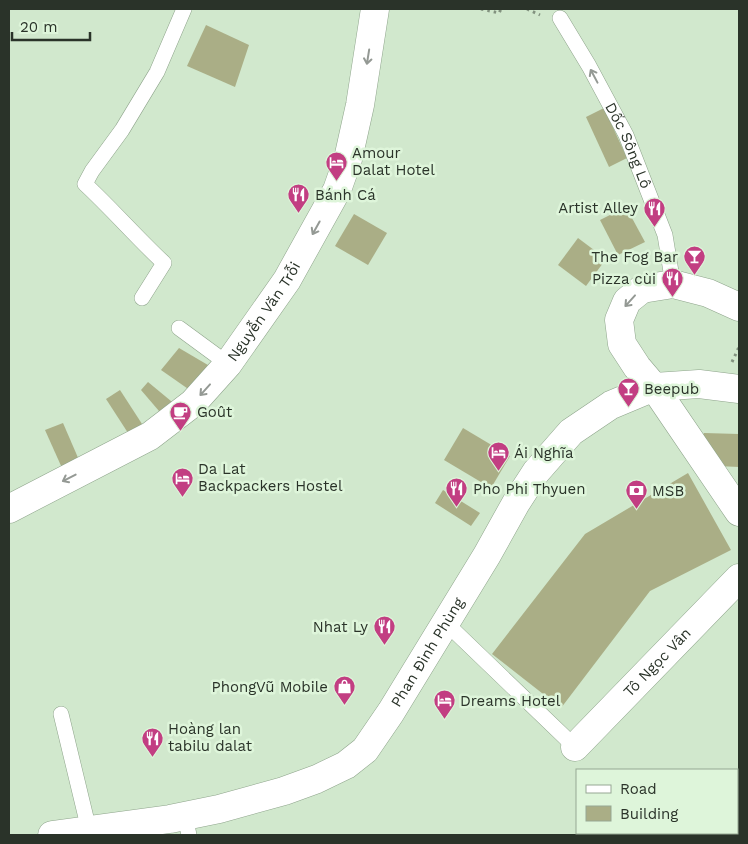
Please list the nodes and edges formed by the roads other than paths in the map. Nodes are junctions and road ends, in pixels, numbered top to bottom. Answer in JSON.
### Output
{"nodes":[{"id":1,"x":181,"y":9,"type":"edge"},
{"id":2,"x":375,"y":9,"type":"edge"},
{"id":3,"x":560,"y":18,"type":"dead end"},
{"id":4,"x":673,"y":284,"type":"junction"},
{"id":5,"x":142,"y":298,"type":"dead end"},
{"id":6,"x":739,"y":307,"type":"edge"},
{"id":7,"x":179,"y":328,"type":"dead end"},
{"id":8,"x":228,"y":364,"type":"junction"},
{"id":9,"x":654,"y":386,"type":"junction"},
{"id":10,"x":739,"y":389,"type":"edge"},
{"id":11,"x":9,"y":509,"type":"edge"},
{"id":12,"x":739,"y":512,"type":"edge"},
{"id":13,"x":739,"y":578,"type":"edge"},
{"id":14,"x":446,"y":623,"type":"junction"},
{"id":15,"x":61,"y":714,"type":"dead end"},
{"id":16,"x":575,"y":747,"type":"joint"},
{"id":17,"x":187,"y":826,"type":"edge"},
{"id":18,"x":97,"y":831,"type":"edge"},
{"id":19,"x":52,"y":835,"type":"edge"}],
"edges":[{"from":1,"to":5,"type":"lane"},
{"from":2,"to":8,"type":"street","name":"Nguyễn Văn Trỗi","one_way":true},
{"from":4,"to":3,"type":"lane","name":"Dốc Sông Lô","one_way":true},
{"from":4,"to":6,"type":"street"},
{"from":4,"to":9,"type":"street","one_way":true},
{"from":7,"to":8,"type":"lane"},
{"from":8,"to":11,"type":"street","name":"Nguyễn Văn Trỗi","one_way":true},
{"from":9,"to":10,"type":"street","name":"Phan Đình Phùng"},
{"from":9,"to":12,"type":"street"},
{"from":9,"to":14,"type":"street","name":"Phan Đình Phùng"},
{"from":13,"to":16,"type":"street","name":"Tô Ngọc Vân"},
{"from":14,"to":16,"type":"lane"},
{"from":14,"to":17,"type":"street","name":"Phan Đình Phùng"},
{"from":15,"to":18,"type":"lane"},
{"from":17,"to":18,"type":"street","name":"Phan Đình Phùng"},
{"from":18,"to":19,"type":"street","name":"Phan Đình Phùng"}]}
